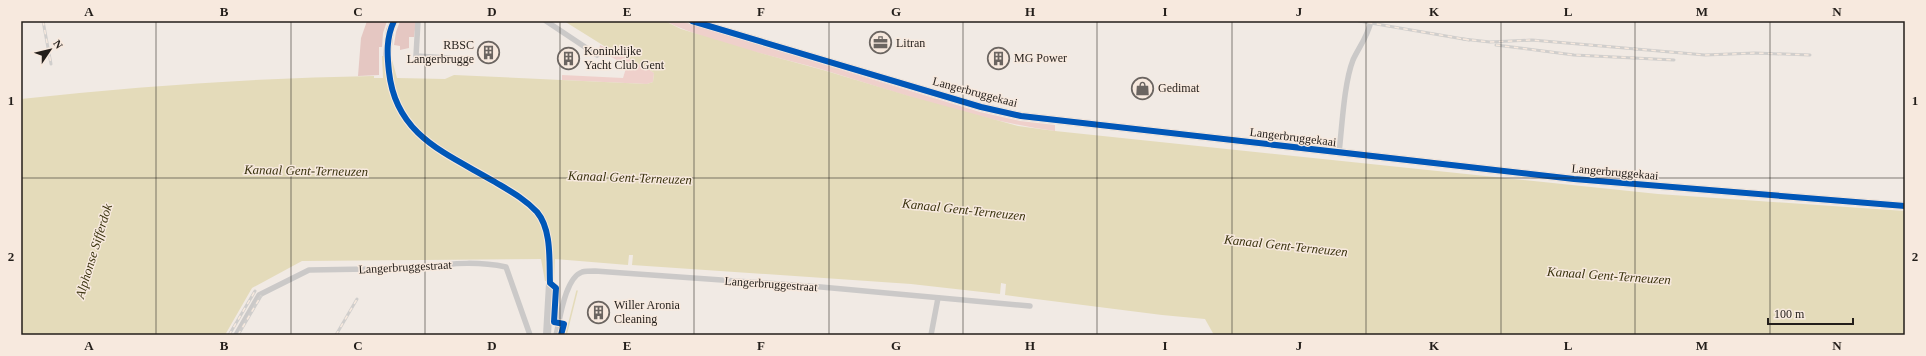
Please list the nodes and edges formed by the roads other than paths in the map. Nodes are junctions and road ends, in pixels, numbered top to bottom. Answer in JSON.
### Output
{"nodes":[{"id":1,"x":394,"y":21,"type":"edge"},
{"id":2,"x":418,"y":21,"type":"edge"},
{"id":3,"x":546,"y":21,"type":"edge"},
{"id":4,"x":692,"y":21,"type":"edge"},
{"id":5,"x":1371,"y":21,"type":"edge"},
{"id":6,"x":387,"y":54,"type":"dead end"},
{"id":7,"x":597,"y":55,"type":"dead end"},
{"id":8,"x":449,"y":58,"type":"dead end"},
{"id":9,"x":1339,"y":153,"type":"junction"},
{"id":10,"x":1905,"y":206,"type":"edge"},
{"id":11,"x":550,"y":283,"type":"dead end"},
{"id":12,"x":938,"y":298,"type":"junction"},
{"id":13,"x":1030,"y":306,"type":"dead end"},
{"id":14,"x":236,"y":335,"type":"edge"},
{"id":15,"x":530,"y":335,"type":"edge"},
{"id":16,"x":547,"y":335,"type":"edge"},
{"id":17,"x":556,"y":335,"type":"edge"},
{"id":18,"x":931,"y":335,"type":"edge"}],
"edges":[{"from":1,"to":6,"type":"main road"},
{"from":2,"to":8,"type":"street"},
{"from":3,"to":7,"type":"street"},
{"from":4,"to":9,"type":"main road","name":"Langerbruggekaai"},
{"from":5,"to":9,"type":"street"},
{"from":9,"to":10,"type":"main road","name":"Langerbruggekaai"},
{"from":11,"to":16,"type":"main road"},
{"from":12,"to":13,"type":"street","name":"Langerbruggestraat"},
{"from":12,"to":17,"type":"street","name":"Langerbruggestraat"},
{"from":12,"to":18,"type":"street"},
{"from":14,"to":15,"type":"street","name":"Langerbruggestraat"}]}
